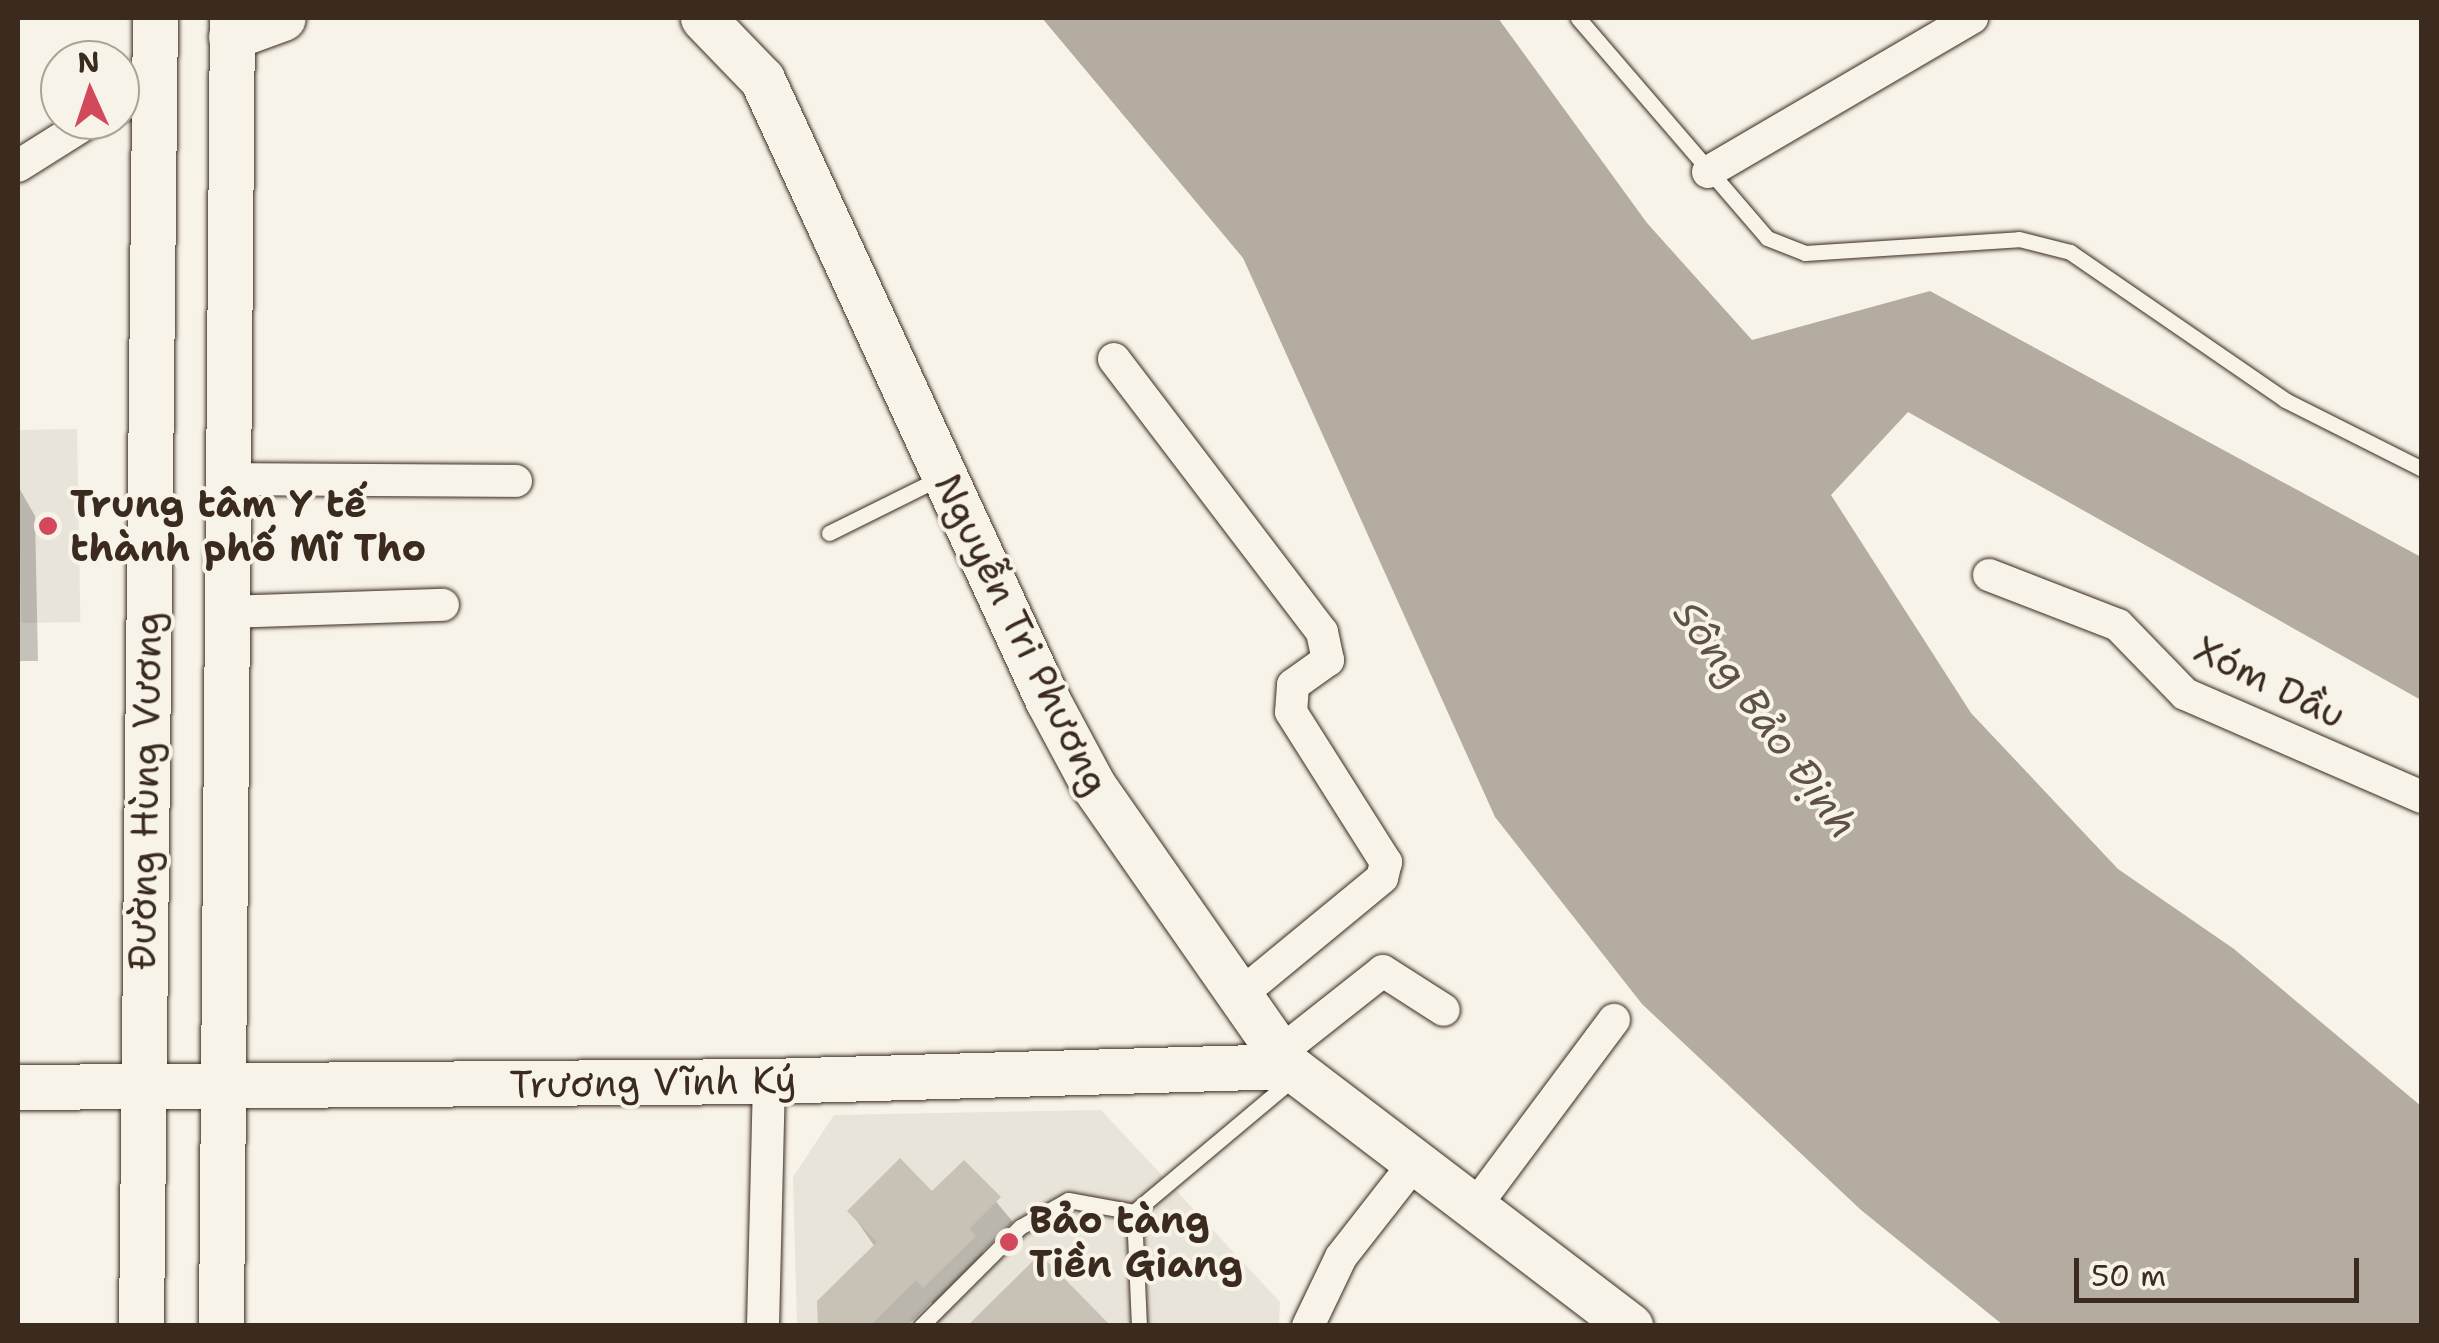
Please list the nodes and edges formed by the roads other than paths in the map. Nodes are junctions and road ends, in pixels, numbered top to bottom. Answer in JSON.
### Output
{"nodes":[{"id":1,"x":155,"y":18,"type":"edge"},
{"id":2,"x":283,"y":18,"type":"edge"},
{"id":3,"x":703,"y":18,"type":"edge"},
{"id":4,"x":1578,"y":18,"type":"edge"},
{"id":5,"x":1972,"y":18,"type":"edge"},
{"id":6,"x":231,"y":28,"type":"edge"},
{"id":7,"x":140,"y":85,"type":"edge"},
{"id":8,"x":59,"y":140,"type":"edge"},
{"id":9,"x":137,"y":140,"type":"edge"},
{"id":10,"x":18,"y":166,"type":"edge"},
{"id":11,"x":1708,"y":172,"type":"junction"},
{"id":12,"x":1114,"y":359,"type":"dead end"},
{"id":13,"x":2422,"y":469,"type":"edge"},
{"id":14,"x":944,"y":476,"type":"junction"},
{"id":15,"x":229,"y":479,"type":"junction"},
{"id":16,"x":516,"y":481,"type":"dead end"},
{"id":17,"x":830,"y":534,"type":"dead end"},
{"id":18,"x":1989,"y":575,"type":"dead end"},
{"id":19,"x":443,"y":605,"type":"dead end"},
{"id":20,"x":226,"y":612,"type":"junction"},
{"id":21,"x":2422,"y":796,"type":"edge"},
{"id":22,"x":1239,"y":996,"type":"junction"},
{"id":23,"x":1444,"y":1010,"type":"dead end"},
{"id":24,"x":1614,"y":1020,"type":"dead end"},
{"id":25,"x":1289,"y":1064,"type":"junction"},
{"id":26,"x":769,"y":1081,"type":"junction"},
{"id":27,"x":223,"y":1087,"type":"junction"},
{"id":28,"x":18,"y":1088,"type":"edge"},
{"id":29,"x":141,"y":1088,"type":"junction"},
{"id":30,"x":1413,"y":1165,"type":"junction"},
{"id":31,"x":1473,"y":1209,"type":"junction"},
{"id":32,"x":1134,"y":1212,"type":"junction"},
{"id":33,"x":1629,"y":1325,"type":"edge"},
{"id":34,"x":141,"y":1326,"type":"edge"},
{"id":35,"x":221,"y":1326,"type":"edge"},
{"id":36,"x":763,"y":1326,"type":"edge"},
{"id":37,"x":921,"y":1326,"type":"edge"},
{"id":38,"x":1140,"y":1326,"type":"edge"},
{"id":39,"x":1308,"y":1326,"type":"edge"}],
"edges":[{"from":1,"to":7,"type":"street","name":"Đường Hùng Vương"},
{"from":2,"to":6,"type":"street"},
{"from":3,"to":14,"type":"street","name":"Nguyễn Tri Phương"},
{"from":4,"to":11,"type":"lane"},
{"from":5,"to":11,"type":"street"},
{"from":6,"to":15,"type":"street","name":"Đường Hùng Vương"},
{"from":8,"to":10,"type":"street"},
{"from":9,"to":29,"type":"street","name":"Đường Hùng Vương"},
{"from":11,"to":13,"type":"lane"},
{"from":12,"to":22,"type":"street"},
{"from":14,"to":17,"type":"lane"},
{"from":14,"to":22,"type":"street","name":"Nguyễn Tri Phương"},
{"from":15,"to":16,"type":"street"},
{"from":15,"to":20,"type":"street","name":"Đường Hùng Vương"},
{"from":18,"to":21,"type":"street","name":"Xóm Dầu"},
{"from":19,"to":20,"type":"street"},
{"from":20,"to":27,"type":"street","name":"Đường Hùng Vương"},
{"from":22,"to":25,"type":"street","name":"Nguyễn Tri Phương"},
{"from":23,"to":25,"type":"street"},
{"from":24,"to":31,"type":"street"},
{"from":25,"to":26,"type":"street","name":"Trương Vĩnh Ký"},
{"from":25,"to":30,"type":"street","name":"Nguyễn Tri Phương"},
{"from":25,"to":32,"type":"lane"},
{"from":26,"to":27,"type":"street","name":"Trương Vĩnh Ký"},
{"from":26,"to":36,"type":"street"},
{"from":27,"to":29,"type":"street","name":"Trương Vĩnh Ký"},
{"from":27,"to":35,"type":"street","name":"Đường Hùng Vương"},
{"from":28,"to":29,"type":"street","name":"Trương Vĩnh Ký"},
{"from":29,"to":34,"type":"street","name":"Đường Hùng Vương"},
{"from":30,"to":31,"type":"street","name":"Nguyễn Tri Phương"},
{"from":30,"to":39,"type":"street"},
{"from":31,"to":33,"type":"street","name":"Nguyễn Tri Phương"},
{"from":32,"to":37,"type":"lane"},
{"from":32,"to":38,"type":"lane"}]}
